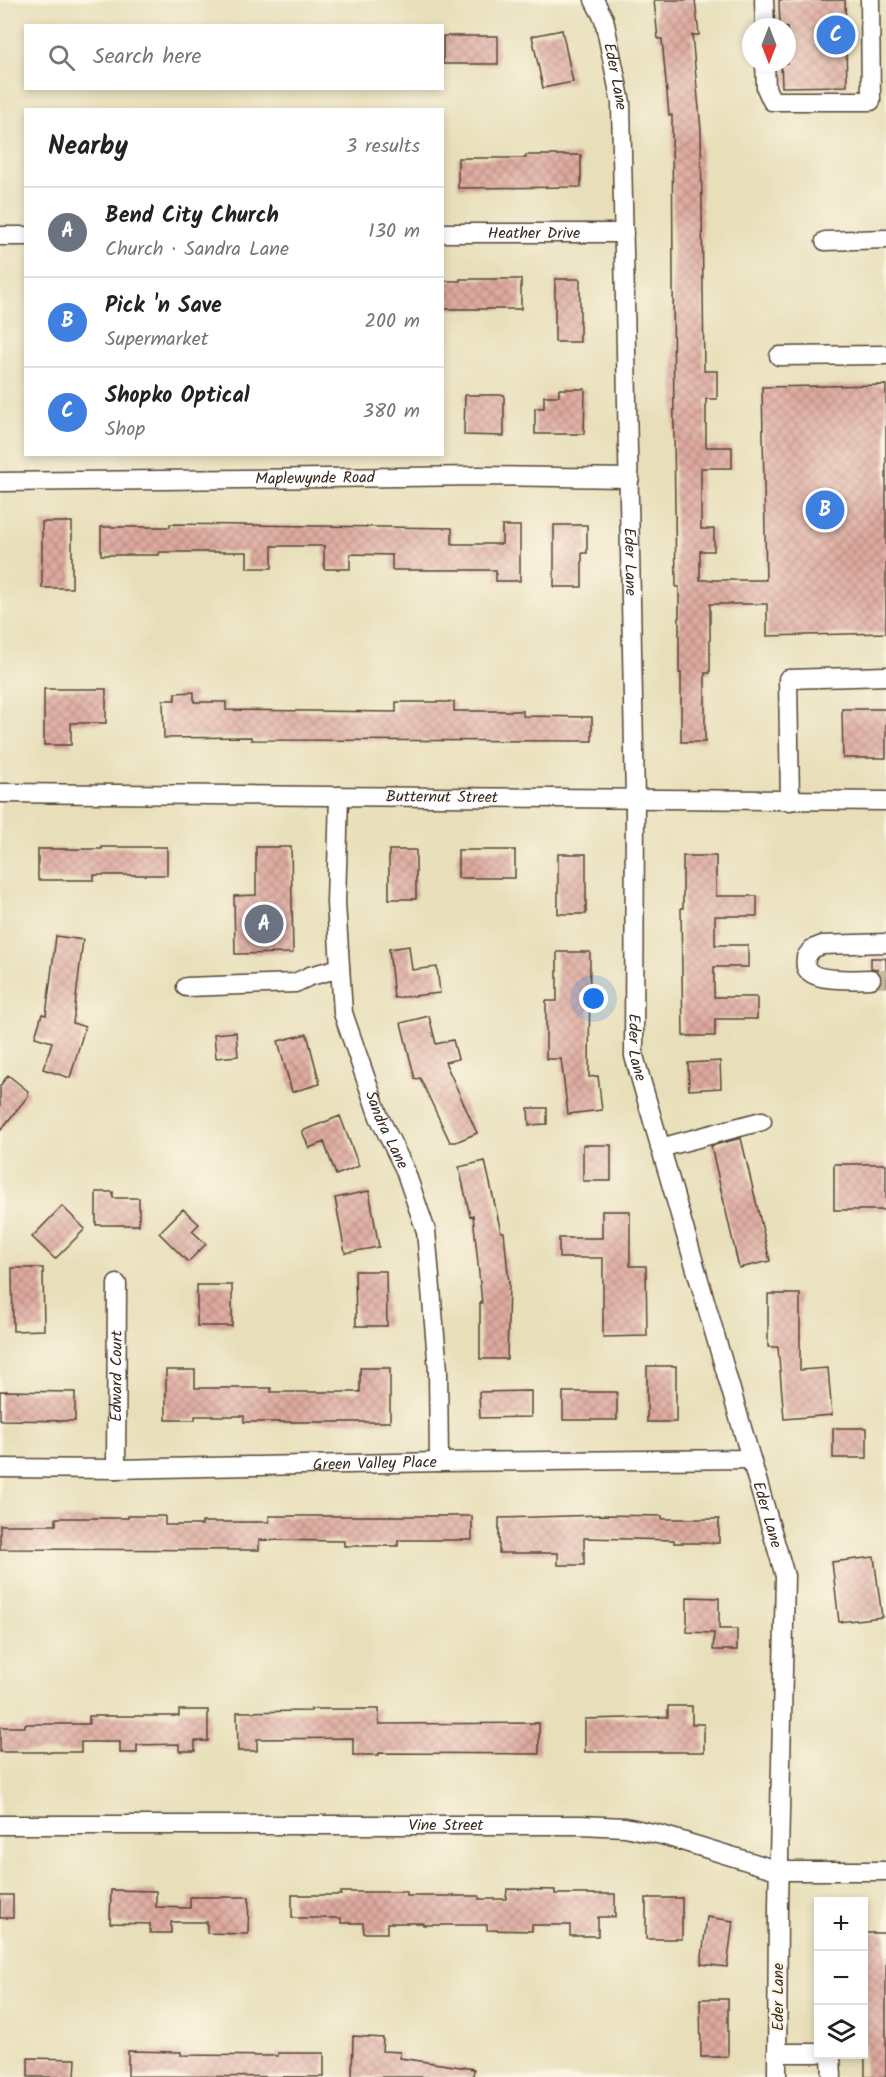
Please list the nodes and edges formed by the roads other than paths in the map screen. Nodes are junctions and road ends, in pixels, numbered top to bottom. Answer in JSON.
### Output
{"nodes":[{"id":1,"x":594,"y":0,"type":"edge"},
{"id":2,"x":764,"y":0,"type":"edge"},
{"id":3,"x":870,"y":0,"type":"edge"},
{"id":4,"x":765,"y":18,"type":"edge"},
{"id":5,"x":765,"y":72,"type":"edge"},
{"id":6,"x":444,"y":233,"type":"edge"},
{"id":7,"x":624,"y":233,"type":"junction"},
{"id":8,"x":0,"y":236,"type":"edge"},
{"id":9,"x":24,"y":236,"type":"edge"},
{"id":10,"x":886,"y":239,"type":"edge"},
{"id":11,"x":825,"y":241,"type":"dead end"},
{"id":12,"x":886,"y":355,"type":"edge"},
{"id":13,"x":778,"y":356,"type":"dead end"},
{"id":14,"x":630,"y":478,"type":"junction"},
{"id":15,"x":0,"y":482,"type":"edge"},
{"id":16,"x":886,"y":676,"type":"edge"},
{"id":17,"x":0,"y":793,"type":"edge"},
{"id":18,"x":339,"y":796,"type":"junction"},
{"id":19,"x":635,"y":799,"type":"junction"},
{"id":20,"x":790,"y":801,"type":"junction"},
{"id":21,"x":886,"y":801,"type":"edge"},
{"id":22,"x":878,"y":943,"type":"edge"},
{"id":23,"x":340,"y":968,"type":"junction"},
{"id":24,"x":871,"y":979,"type":"tunnel mouth"},
{"id":25,"x":186,"y":987,"type":"dead end"},
{"id":26,"x":762,"y":1120,"type":"dead end"},
{"id":27,"x":660,"y":1148,"type":"junction"},
{"id":28,"x":117,"y":1284,"type":"dead end"},
{"id":29,"x":750,"y":1459,"type":"junction"},
{"id":30,"x":439,"y":1462,"type":"junction"},
{"id":31,"x":0,"y":1468,"type":"edge"},
{"id":32,"x":116,"y":1469,"type":"junction"},
{"id":33,"x":0,"y":1826,"type":"edge"},
{"id":34,"x":886,"y":1870,"type":"edge"},
{"id":35,"x":780,"y":1871,"type":"junction"},
{"id":36,"x":777,"y":2053,"type":"junction"},
{"id":37,"x":814,"y":2053,"type":"edge"},
{"id":38,"x":831,"y":2059,"type":"edge"},
{"id":39,"x":777,"y":2077,"type":"edge"},
{"id":40,"x":832,"y":2077,"type":"edge"}],
"edges":[{"from":1,"to":7,"type":"street","name":"Eder Lane"},
{"from":2,"to":4,"type":"street"},
{"from":3,"to":5,"type":"street"},
{"from":6,"to":7,"type":"street","name":"Heather Drive"},
{"from":7,"to":14,"type":"street","name":"Eder Lane"},
{"from":8,"to":9,"type":"street"},
{"from":10,"to":11,"type":"street"},
{"from":12,"to":13,"type":"street"},
{"from":14,"to":15,"type":"street","name":"Maplewynde Road"},
{"from":14,"to":19,"type":"street","name":"Eder Lane"},
{"from":16,"to":20,"type":"street"},
{"from":17,"to":18,"type":"street","name":"Butternut Street"},
{"from":18,"to":19,"type":"street","name":"Butternut Street"},
{"from":18,"to":23,"type":"street","name":"Sandra Lane"},
{"from":19,"to":20,"type":"street","name":"Butternut Street"},
{"from":19,"to":27,"type":"street","name":"Eder Lane"},
{"from":20,"to":21,"type":"street","name":"Butternut Street"},
{"from":22,"to":24,"type":"street"},
{"from":23,"to":25,"type":"street"},
{"from":23,"to":30,"type":"street","name":"Sandra Lane"},
{"from":26,"to":27,"type":"street"},
{"from":27,"to":29,"type":"street","name":"Eder Lane"},
{"from":28,"to":32,"type":"street","name":"Edward Court"},
{"from":29,"to":30,"type":"street","name":"Green Valley Place"},
{"from":29,"to":35,"type":"street","name":"Eder Lane"},
{"from":30,"to":32,"type":"street","name":"Green Valley Place"},
{"from":31,"to":32,"type":"street","name":"Green Valley Place"},
{"from":33,"to":35,"type":"street","name":"Vine Street"},
{"from":34,"to":35,"type":"street","name":"Vine Street"},
{"from":35,"to":36,"type":"street","name":"Eder Lane"},
{"from":36,"to":37,"type":"street"},
{"from":36,"to":39,"type":"street","name":"Eder Lane"},
{"from":38,"to":40,"type":"street"}]}
